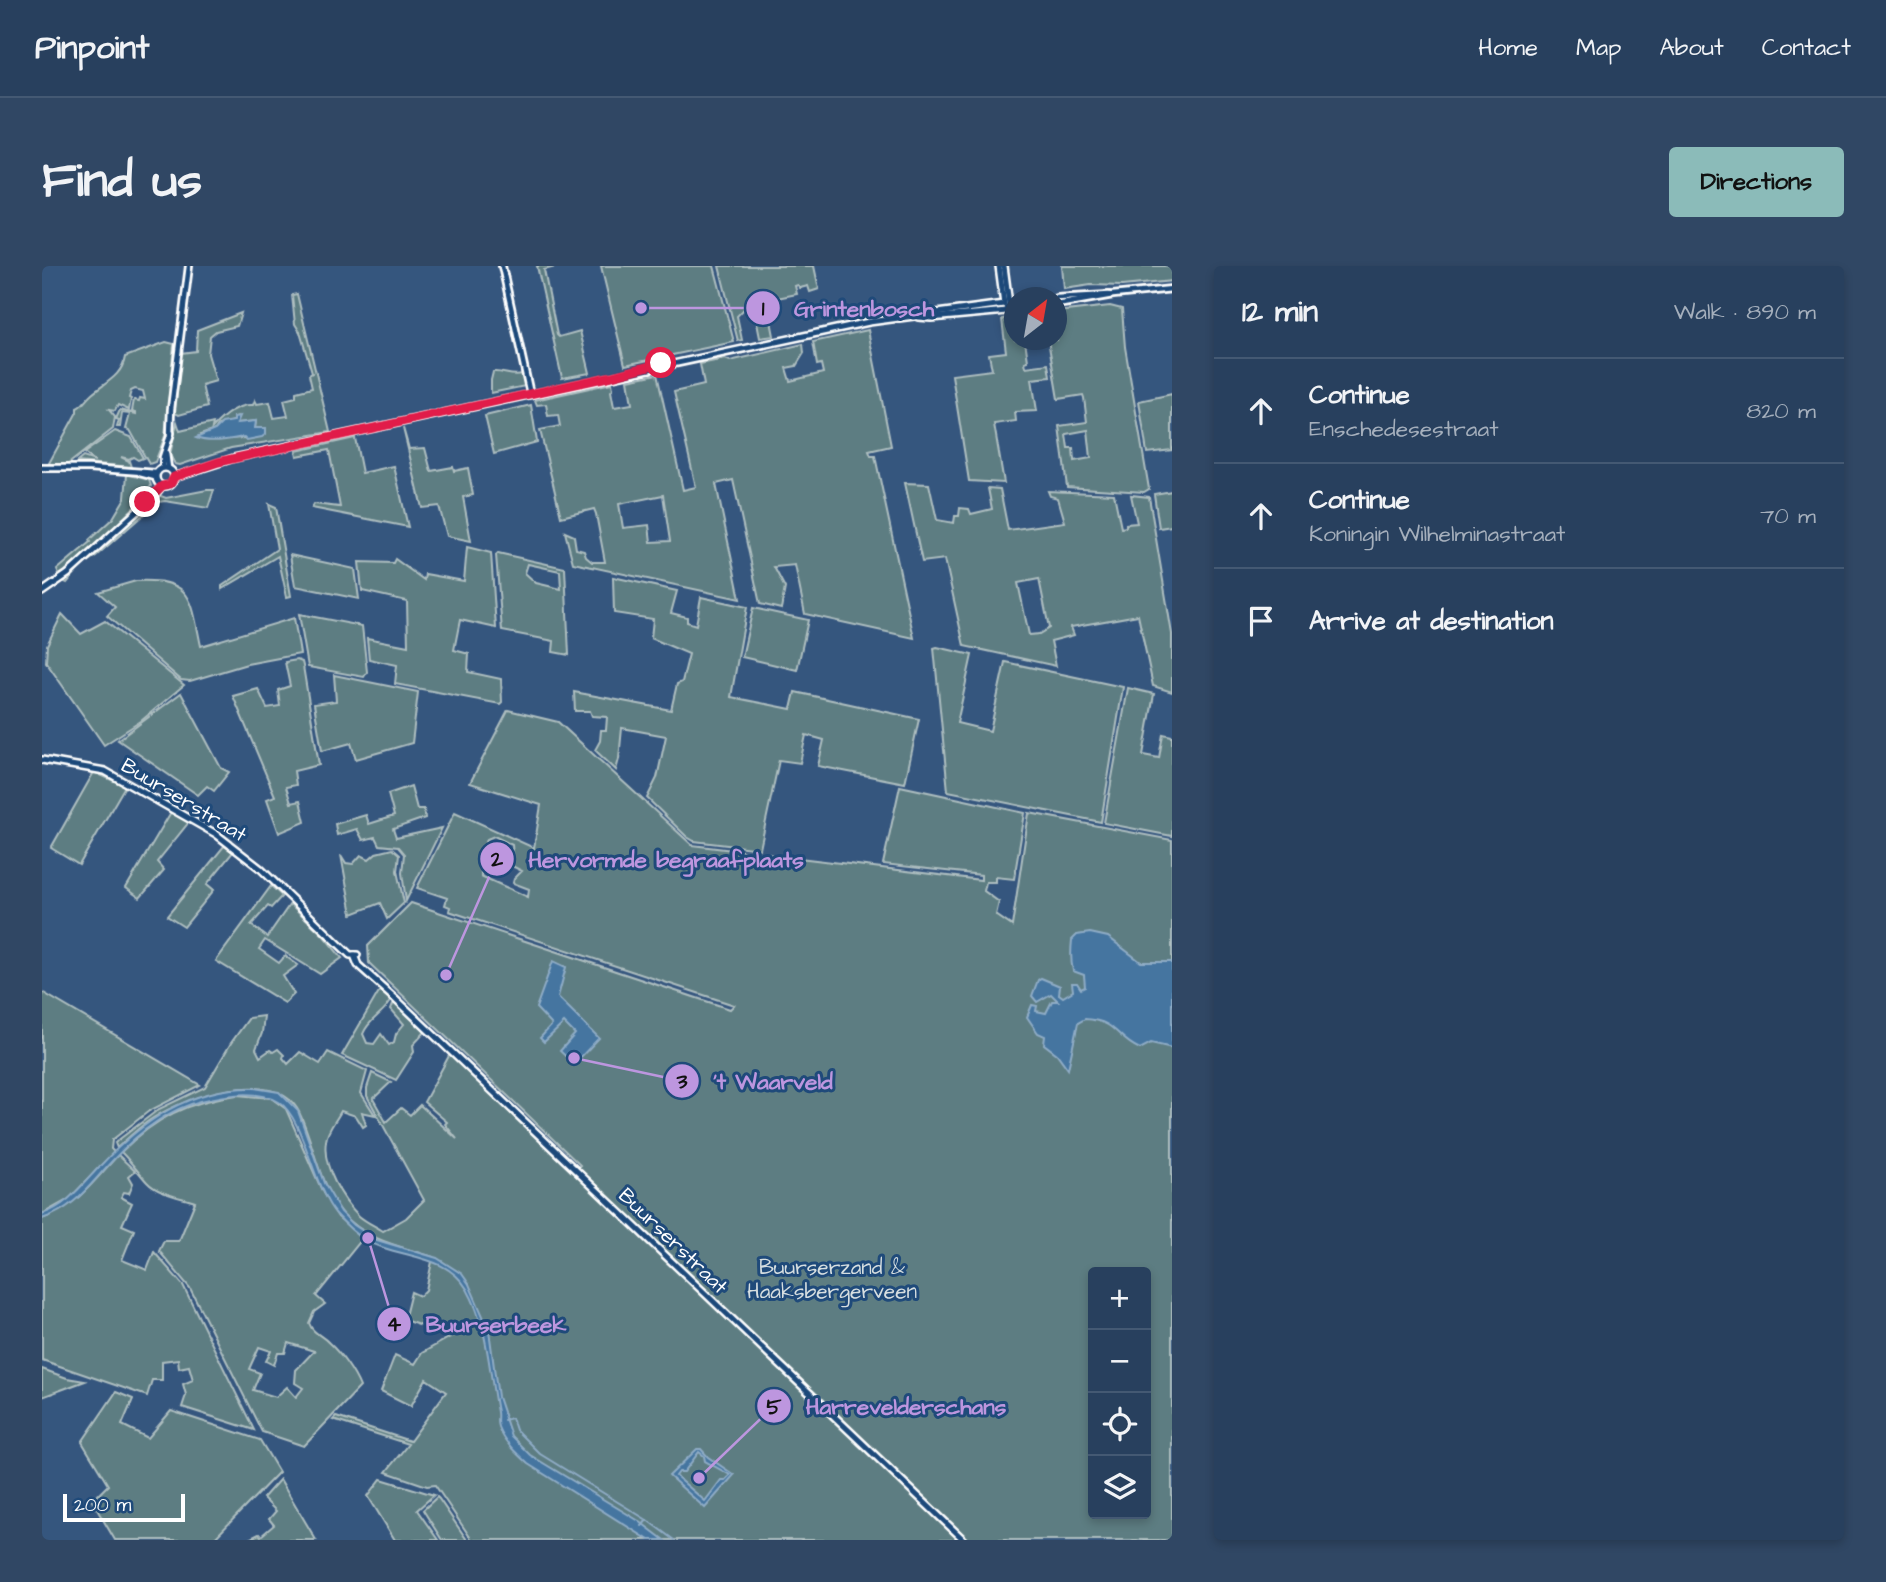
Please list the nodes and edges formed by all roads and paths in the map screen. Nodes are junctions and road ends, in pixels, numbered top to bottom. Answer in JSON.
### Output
{"nodes":[{"id":1,"x":189,"y":266,"type":"edge"},
{"id":2,"x":502,"y":266,"type":"edge"},
{"id":3,"x":1002,"y":266,"type":"edge"},
{"id":4,"x":1006,"y":287,"type":"edge"},
{"id":5,"x":1172,"y":289,"type":"edge"},
{"id":6,"x":1113,"y":295,"type":"junction"},
{"id":7,"x":1067,"y":297,"type":"edge"},
{"id":8,"x":1067,"y":303,"type":"edge"},
{"id":9,"x":1004,"y":306,"type":"edge"},
{"id":10,"x":530,"y":394,"type":"junction"},
{"id":11,"x":42,"y":468,"type":"edge"},
{"id":12,"x":165,"y":468,"type":"junction"},
{"id":13,"x":174,"y":475,"type":"junction"},
{"id":14,"x":158,"y":480,"type":"junction"},
{"id":15,"x":44,"y":591,"type":"edge"},
{"id":16,"x":42,"y":760,"type":"edge"},
{"id":17,"x":964,"y":1540,"type":"edge"}],
"edges":[{"from":1,"to":12,"type":"street"},
{"from":2,"to":10,"type":"street"},
{"from":3,"to":4,"type":"main road"},
{"from":5,"to":6,"type":"street"},
{"from":6,"to":7,"type":"street"},
{"from":6,"to":8,"type":"street"},
{"from":9,"to":10,"type":"main road"},
{"from":10,"to":13,"type":"main road"},
{"from":11,"to":14,"type":"street"},
{"from":12,"to":13,"type":"main road"},
{"from":12,"to":14,"type":"main road"},
{"from":13,"to":14,"type":"main road"},
{"from":14,"to":15,"type":"main road"},
{"from":16,"to":17,"type":"main road","name":"Buurserstraat"}]}
